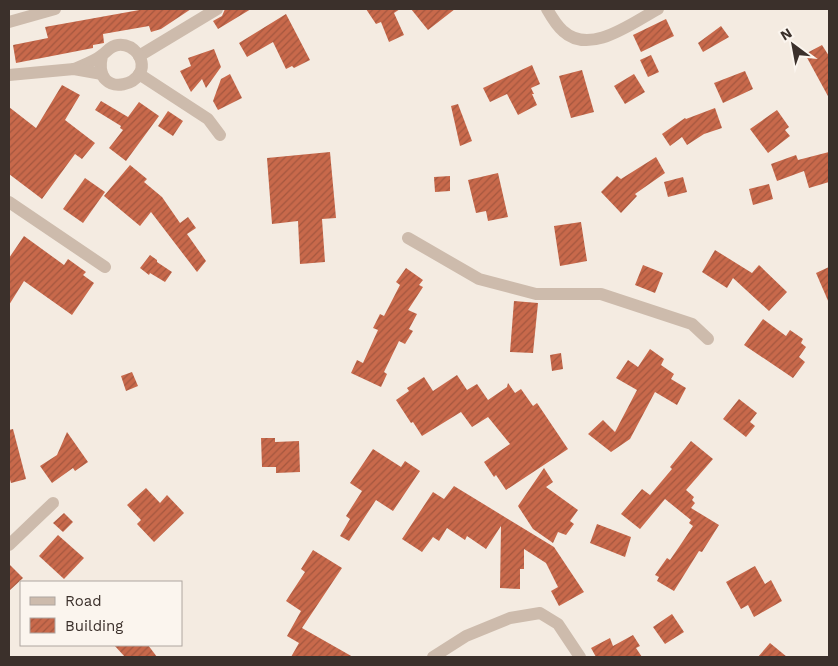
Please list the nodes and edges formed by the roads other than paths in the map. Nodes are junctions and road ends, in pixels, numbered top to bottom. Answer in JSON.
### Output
{"nodes":[{"id":1,"x":55,"y":9,"type":"edge"},
{"id":2,"x":217,"y":9,"type":"edge"},
{"id":3,"x":547,"y":9,"type":"edge"},
{"id":4,"x":658,"y":9,"type":"edge"},
{"id":5,"x":9,"y":22,"type":"edge"},
{"id":6,"x":102,"y":56,"type":"junction"},
{"id":7,"x":139,"y":56,"type":"junction"},
{"id":8,"x":74,"y":69,"type":"junction"},
{"id":9,"x":102,"y":74,"type":"junction"},
{"id":10,"x":139,"y":74,"type":"junction"},
{"id":11,"x":9,"y":75,"type":"edge"},
{"id":12,"x":220,"y":135,"type":"dead end"},
{"id":13,"x":9,"y":202,"type":"edge"},
{"id":14,"x":408,"y":238,"type":"dead end"},
{"id":15,"x":104,"y":267,"type":"dead end"},
{"id":16,"x":708,"y":339,"type":"dead end"},
{"id":17,"x":53,"y":504,"type":"dead end"},
{"id":18,"x":9,"y":544,"type":"edge"},
{"id":19,"x":433,"y":657,"type":"edge"},
{"id":20,"x":580,"y":657,"type":"edge"}],
"edges":[{"from":1,"to":5,"type":"street"},
{"from":2,"to":7,"type":"street"},
{"from":3,"to":4,"type":"street"},
{"from":6,"to":7,"type":"street"},
{"from":6,"to":8,"type":"street"},
{"from":6,"to":9,"type":"street"},
{"from":7,"to":10,"type":"street"},
{"from":8,"to":9,"type":"street"},
{"from":8,"to":11,"type":"street"},
{"from":9,"to":10,"type":"street"},
{"from":10,"to":12,"type":"street"},
{"from":13,"to":15,"type":"street"},
{"from":14,"to":16,"type":"street"},
{"from":17,"to":18,"type":"street"},
{"from":19,"to":20,"type":"street"}]}
